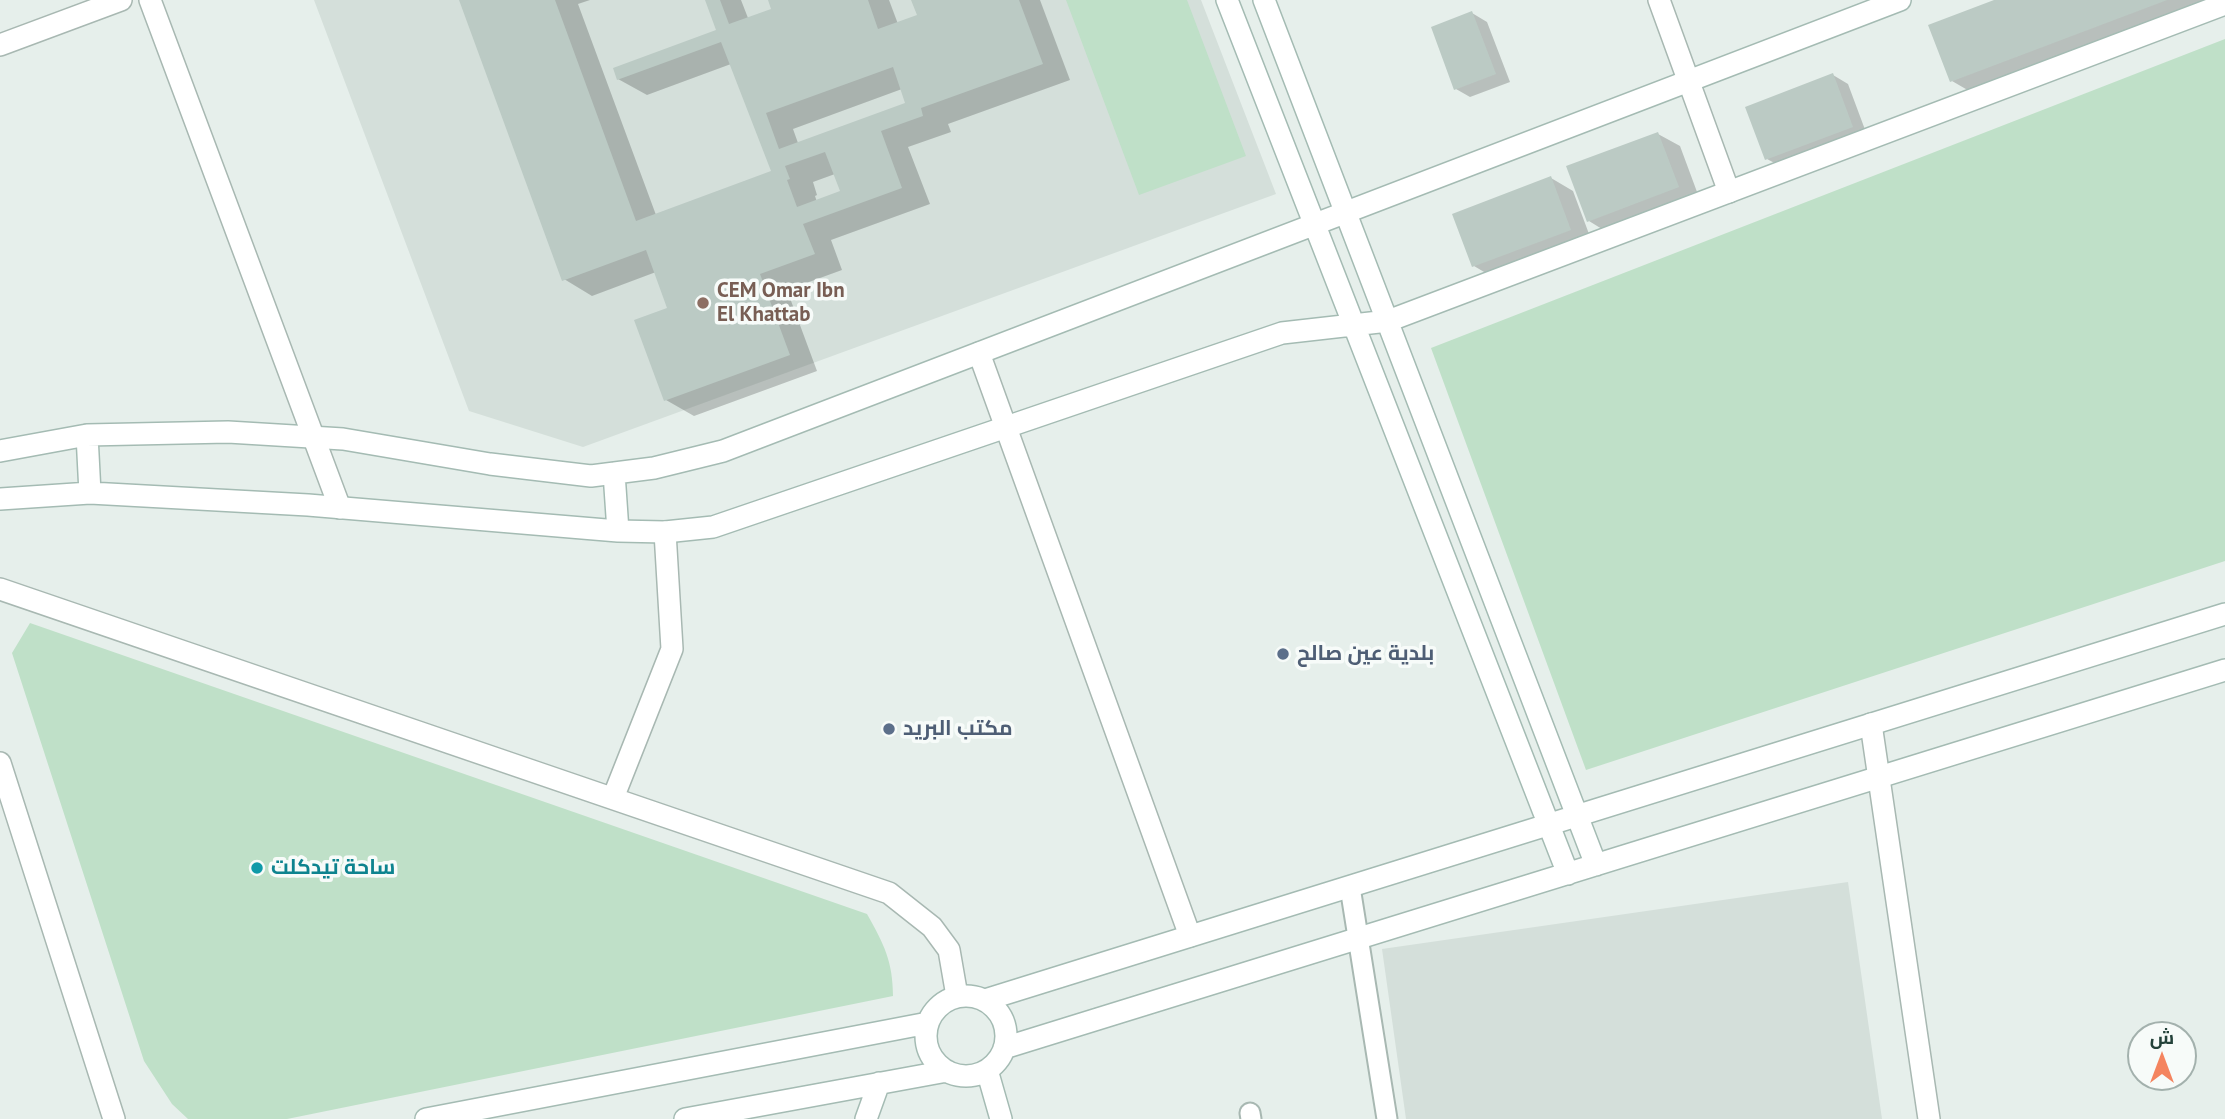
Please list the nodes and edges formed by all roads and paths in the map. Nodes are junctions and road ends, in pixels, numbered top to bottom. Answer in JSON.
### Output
{"nodes":[{"id":1,"x":121,"y":0,"type":"edge"},
{"id":2,"x":150,"y":0,"type":"edge"},
{"id":3,"x":1227,"y":0,"type":"edge"},
{"id":4,"x":1265,"y":0,"type":"edge"},
{"id":5,"x":1659,"y":0,"type":"edge"},
{"id":6,"x":1900,"y":0,"type":"edge"},
{"id":7,"x":2225,"y":4,"type":"edge"},
{"id":8,"x":0,"y":45,"type":"edge"},
{"id":9,"x":1689,"y":81,"type":"junction"},
{"id":10,"x":1729,"y":192,"type":"junction"},
{"id":11,"x":1346,"y":213,"type":"junction"},
{"id":12,"x":1315,"y":225,"type":"junction"},
{"id":13,"x":1388,"y":321,"type":"junction"},
{"id":14,"x":1354,"y":325,"type":"junction"},
{"id":15,"x":979,"y":353,"type":"junction"},
{"id":16,"x":1005,"y":428,"type":"junction"},
{"id":17,"x":87,"y":435,"type":"junction"},
{"id":18,"x":313,"y":437,"type":"junction"},
{"id":19,"x":0,"y":451,"type":"edge"},
{"id":20,"x":614,"y":473,"type":"junction"},
{"id":21,"x":90,"y":493,"type":"junction"},
{"id":22,"x":0,"y":499,"type":"edge"},
{"id":23,"x":340,"y":508,"type":"junction"},
{"id":24,"x":618,"y":531,"type":"junction"},
{"id":25,"x":665,"y":532,"type":"junction"},
{"id":26,"x":0,"y":589,"type":"edge"},
{"id":27,"x":2225,"y":614,"type":"edge"},
{"id":28,"x":2225,"y":670,"type":"edge"},
{"id":29,"x":1871,"y":724,"type":"junction"},
{"id":30,"x":0,"y":763,"type":"edge"},
{"id":31,"x":1878,"y":777,"type":"junction"},
{"id":32,"x":613,"y":798,"type":"junction"},
{"id":33,"x":1577,"y":816,"type":"junction"},
{"id":34,"x":1549,"y":825,"type":"junction"},
{"id":35,"x":1597,"y":865,"type":"junction"},
{"id":36,"x":1568,"y":874,"type":"junction"},
{"id":37,"x":1350,"y":887,"type":"junction"},
{"id":38,"x":1190,"y":936,"type":"junction"},
{"id":39,"x":1358,"y":939,"type":"junction"},
{"id":40,"x":957,"y":996,"type":"junction"},
{"id":41,"x":985,"y":1000,"type":"junction"},
{"id":42,"x":928,"y":1023,"type":"junction"},
{"id":43,"x":1004,"y":1048,"type":"junction"},
{"id":44,"x":987,"y":1069,"type":"junction"},
{"id":45,"x":947,"y":1071,"type":"junction"},
{"id":46,"x":879,"y":1083,"type":"junction"},
{"id":47,"x":114,"y":1119,"type":"edge"},
{"id":48,"x":426,"y":1119,"type":"edge"},
{"id":49,"x":685,"y":1119,"type":"edge"},
{"id":50,"x":866,"y":1119,"type":"edge"},
{"id":51,"x":1002,"y":1119,"type":"edge"},
{"id":52,"x":1387,"y":1119,"type":"edge"},
{"id":53,"x":1929,"y":1119,"type":"edge"}],
"edges":[{"from":1,"to":8,"type":"main road"},
{"from":2,"to":18,"type":"main road"},
{"from":3,"to":12,"type":"main road"},
{"from":4,"to":11,"type":"main road"},
{"from":5,"to":9,"type":"main road"},
{"from":6,"to":9,"type":"main road"},
{"from":7,"to":10,"type":"main road"},
{"from":9,"to":10,"type":"main road"},
{"from":9,"to":11,"type":"main road"},
{"from":10,"to":13,"type":"main road"},
{"from":11,"to":12,"type":"main road"},
{"from":11,"to":13,"type":"main road"},
{"from":12,"to":14,"type":"main road"},
{"from":12,"to":15,"type":"main road"},
{"from":13,"to":14,"type":"main road"},
{"from":13,"to":33,"type":"main road"},
{"from":14,"to":16,"type":"main road"},
{"from":14,"to":34,"type":"main road"},
{"from":15,"to":16,"type":"main road"},
{"from":15,"to":20,"type":"main road"},
{"from":16,"to":25,"type":"main road"},
{"from":16,"to":38,"type":"main road"},
{"from":17,"to":18,"type":"main road"},
{"from":17,"to":19,"type":"main road"},
{"from":17,"to":21,"type":"main road"},
{"from":18,"to":20,"type":"main road"},
{"from":18,"to":23,"type":"main road"},
{"from":20,"to":24,"type":"main road"},
{"from":21,"to":22,"type":"main road"},
{"from":21,"to":23,"type":"main road"},
{"from":23,"to":24,"type":"main road"},
{"from":24,"to":25,"type":"main road"},
{"from":25,"to":32,"type":"main road"},
{"from":26,"to":32,"type":"main road"},
{"from":27,"to":29,"type":"main road"},
{"from":28,"to":31,"type":"main road"},
{"from":29,"to":31,"type":"main road"},
{"from":29,"to":33,"type":"main road"},
{"from":30,"to":47,"type":"main road"},
{"from":31,"to":35,"type":"main road"},
{"from":31,"to":53,"type":"main road"},
{"from":32,"to":40,"type":"main road"},
{"from":33,"to":34,"type":"main road"},
{"from":33,"to":35,"type":"main road"},
{"from":34,"to":36,"type":"main road"},
{"from":34,"to":37,"type":"main road"},
{"from":35,"to":36,"type":"main road"},
{"from":36,"to":39,"type":"main road"},
{"from":37,"to":38,"type":"main road"},
{"from":37,"to":39,"type":"lane"},
{"from":38,"to":41,"type":"main road"},
{"from":39,"to":43,"type":"main road"},
{"from":39,"to":52,"type":"lane"},
{"from":40,"to":41,"type":"main road"},
{"from":40,"to":42,"type":"main road"},
{"from":41,"to":43,"type":"main road"},
{"from":42,"to":45,"type":"main road"},
{"from":42,"to":48,"type":"main road"},
{"from":43,"to":44,"type":"main road"},
{"from":44,"to":45,"type":"main road"},
{"from":44,"to":51,"type":"main road"},
{"from":45,"to":46,"type":"main road"},
{"from":46,"to":49,"type":"main road"},
{"from":46,"to":50,"type":"main road"}]}
